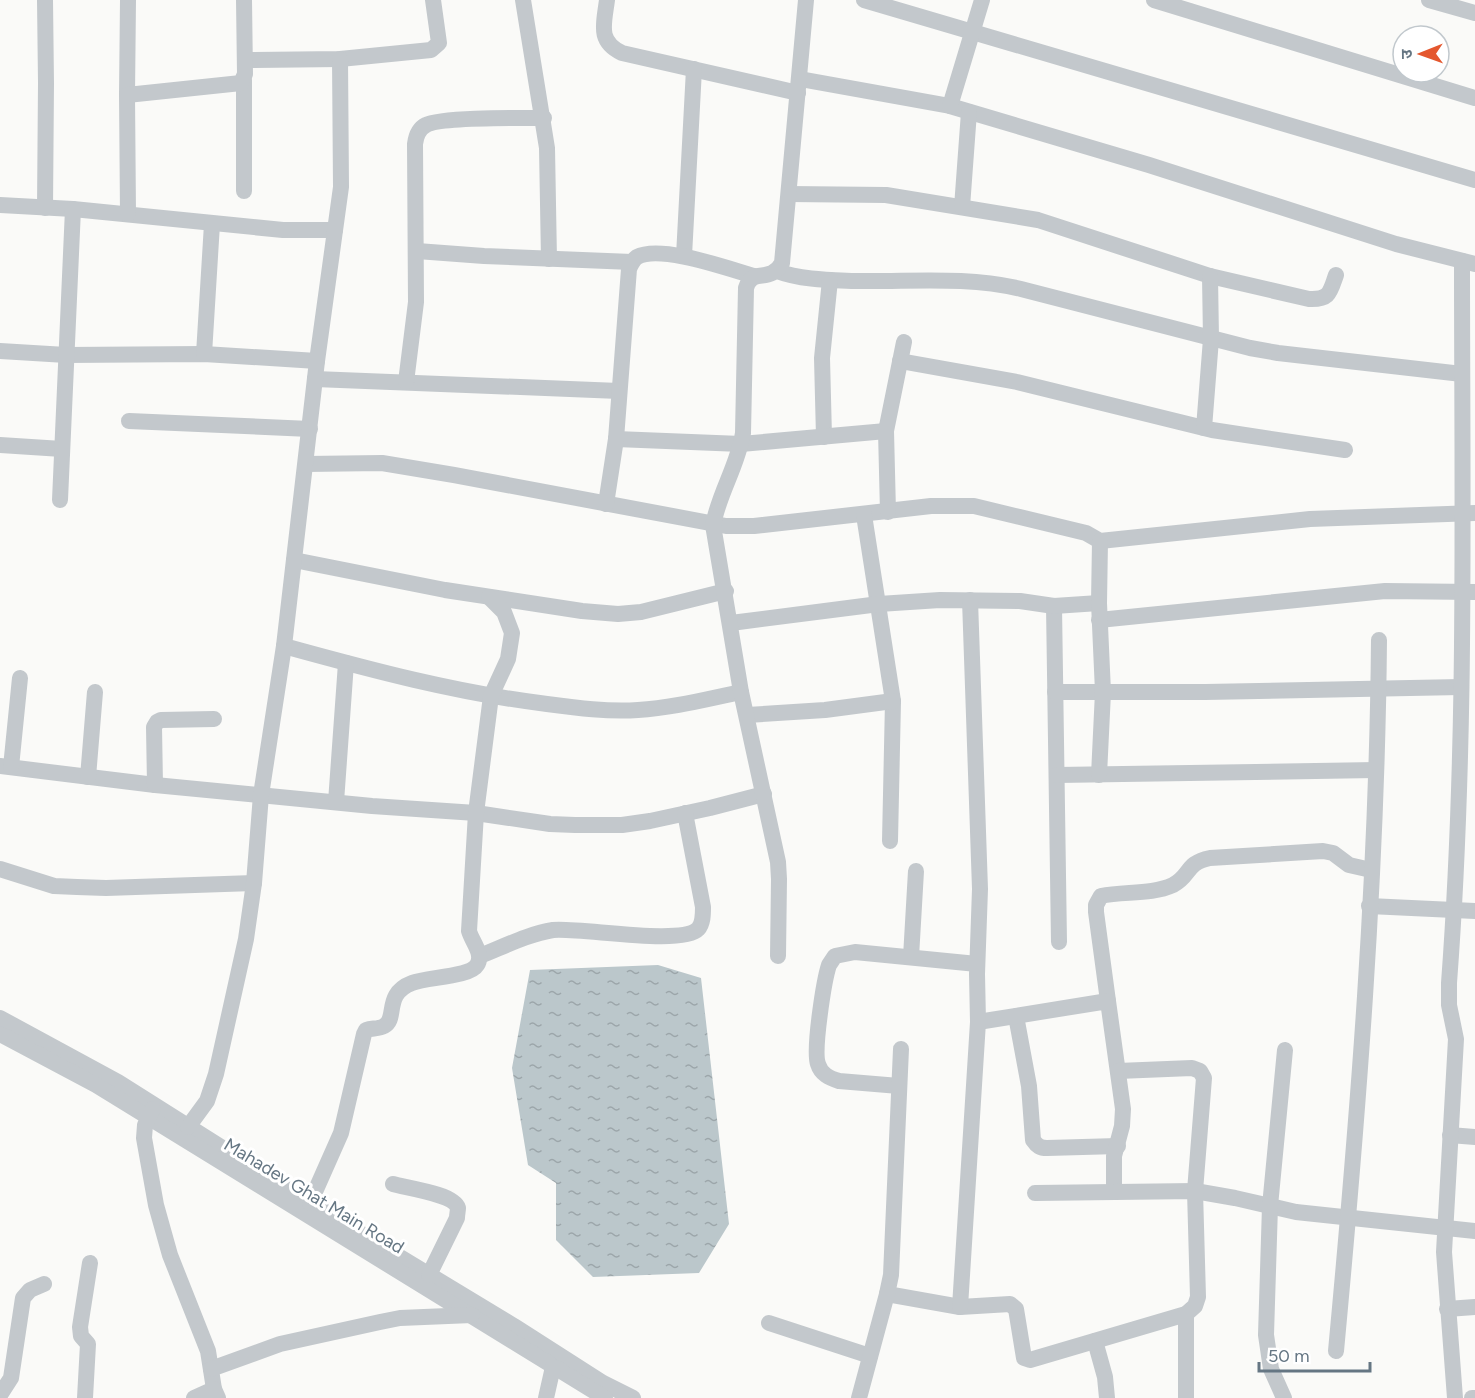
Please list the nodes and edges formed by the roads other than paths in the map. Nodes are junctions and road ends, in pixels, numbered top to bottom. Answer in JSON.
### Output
{"nodes":[{"id":1,"x":45,"y":0,"type":"edge"},
{"id":2,"x":128,"y":0,"type":"edge"},
{"id":3,"x":244,"y":0,"type":"edge"},
{"id":4,"x":434,"y":0,"type":"edge"},
{"id":5,"x":524,"y":0,"type":"edge"},
{"id":6,"x":606,"y":0,"type":"edge"},
{"id":7,"x":806,"y":0,"type":"edge"},
{"id":8,"x":864,"y":0,"type":"edge"},
{"id":9,"x":982,"y":0,"type":"edge"},
{"id":10,"x":1154,"y":0,"type":"edge"},
{"id":11,"x":1429,"y":0,"type":"edge"},
{"id":12,"x":1475,"y":13,"type":"edge"},
{"id":13,"x":972,"y":33,"type":"junction"},
{"id":14,"x":340,"y":59,"type":"junction"},
{"id":15,"x":245,"y":60,"type":"junction"},
{"id":16,"x":694,"y":69,"type":"junction"},
{"id":17,"x":244,"y":80,"type":"junction"},
{"id":18,"x":799,"y":86,"type":"junction"},
{"id":19,"x":127,"y":95,"type":"junction"},
{"id":20,"x":1475,"y":99,"type":"edge"},
{"id":21,"x":950,"y":106,"type":"junction"},
{"id":22,"x":969,"y":112,"type":"junction"},
{"id":23,"x":544,"y":118,"type":"junction"},
{"id":24,"x":1475,"y":180,"type":"edge"},
{"id":25,"x":244,"y":191,"type":"dead end"},
{"id":26,"x":789,"y":194,"type":"junction"},
{"id":27,"x":0,"y":205,"type":"edge"},
{"id":28,"x":962,"y":207,"type":"junction"},
{"id":29,"x":45,"y":208,"type":"junction"},
{"id":30,"x":73,"y":209,"type":"junction"},
{"id":31,"x":128,"y":214,"type":"junction"},
{"id":32,"x":212,"y":224,"type":"junction"},
{"id":33,"x":335,"y":230,"type":"junction"},
{"id":34,"x":417,"y":250,"type":"junction"},
{"id":35,"x":684,"y":256,"type":"junction"},
{"id":36,"x":549,"y":259,"type":"junction"},
{"id":37,"x":632,"y":262,"type":"junction"},
{"id":38,"x":1468,"y":263,"type":"edge"},
{"id":39,"x":777,"y":272,"type":"junction"},
{"id":40,"x":1336,"y":275,"type":"dead end"},
{"id":41,"x":754,"y":276,"type":"junction"},
{"id":42,"x":1210,"y":276,"type":"junction"},
{"id":43,"x":830,"y":280,"type":"junction"},
{"id":44,"x":1211,"y":339,"type":"junction"},
{"id":45,"x":904,"y":342,"type":"dead end"},
{"id":46,"x":0,"y":351,"type":"edge"},
{"id":47,"x":204,"y":354,"type":"junction"},
{"id":48,"x":66,"y":355,"type":"junction"},
{"id":49,"x":317,"y":361,"type":"junction"},
{"id":50,"x":900,"y":361,"type":"junction"},
{"id":51,"x":1462,"y":374,"type":"junction"},
{"id":52,"x":315,"y":379,"type":"junction"},
{"id":53,"x":406,"y":382,"type":"junction"},
{"id":54,"x":619,"y":391,"type":"junction"},
{"id":55,"x":1468,"y":412,"type":"edge"},
{"id":56,"x":129,"y":421,"type":"dead end"},
{"id":57,"x":1204,"y":428,"type":"junction"},
{"id":58,"x":310,"y":429,"type":"junction"},
{"id":59,"x":886,"y":431,"type":"junction"},
{"id":60,"x":824,"y":436,"type":"junction"},
{"id":61,"x":616,"y":440,"type":"junction"},
{"id":62,"x":741,"y":444,"type":"junction"},
{"id":63,"x":0,"y":445,"type":"edge"},
{"id":64,"x":62,"y":449,"type":"junction"},
{"id":65,"x":1346,"y":450,"type":"dead end"},
{"id":66,"x":306,"y":464,"type":"junction"},
{"id":67,"x":60,"y":500,"type":"dead end"},
{"id":68,"x":606,"y":504,"type":"junction"},
{"id":69,"x":888,"y":512,"type":"junction"},
{"id":70,"x":1469,"y":514,"type":"edge"},
{"id":71,"x":864,"y":515,"type":"junction"},
{"id":72,"x":713,"y":525,"type":"junction"},
{"id":73,"x":1100,"y":541,"type":"junction"},
{"id":74,"x":294,"y":560,"type":"junction"},
{"id":75,"x":726,"y":591,"type":"junction"},
{"id":76,"x":1469,"y":592,"type":"edge"},
{"id":77,"x":489,"y":597,"type":"junction"},
{"id":78,"x":970,"y":600,"type":"junction"},
{"id":79,"x":879,"y":604,"type":"junction"},
{"id":80,"x":1054,"y":606,"type":"junction"},
{"id":81,"x":1099,"y":612,"type":"junction"},
{"id":82,"x":731,"y":623,"type":"junction"},
{"id":83,"x":1379,"y":640,"type":"dead end"},
{"id":84,"x":284,"y":646,"type":"junction"},
{"id":85,"x":1468,"y":649,"type":"edge"},
{"id":86,"x":346,"y":663,"type":"junction"},
{"id":87,"x":20,"y":678,"type":"dead end"},
{"id":88,"x":1461,"y":687,"type":"junction"},
{"id":89,"x":1379,"y":690,"type":"junction"},
{"id":90,"x":95,"y":692,"type":"dead end"},
{"id":91,"x":741,"y":692,"type":"junction"},
{"id":92,"x":1055,"y":692,"type":"junction"},
{"id":93,"x":1103,"y":692,"type":"junction"},
{"id":94,"x":491,"y":696,"type":"junction"},
{"id":95,"x":893,"y":701,"type":"junction"},
{"id":96,"x":747,"y":715,"type":"junction"},
{"id":97,"x":214,"y":719,"type":"dead end"},
{"id":98,"x":1468,"y":727,"type":"edge"},
{"id":99,"x":6,"y":766,"type":"edge"},
{"id":100,"x":1376,"y":770,"type":"junction"},
{"id":101,"x":1057,"y":775,"type":"junction"},
{"id":102,"x":1099,"y":775,"type":"junction"},
{"id":103,"x":88,"y":777,"type":"junction"},
{"id":104,"x":155,"y":785,"type":"junction"},
{"id":105,"x":764,"y":794,"type":"junction"},
{"id":106,"x":261,"y":795,"type":"junction"},
{"id":107,"x":336,"y":802,"type":"junction"},
{"id":108,"x":476,"y":813,"type":"junction"},
{"id":109,"x":685,"y":813,"type":"junction"},
{"id":110,"x":1458,"y":836,"type":"junction"},
{"id":111,"x":1475,"y":836,"type":"edge"},
{"id":112,"x":890,"y":841,"type":"dead end"},
{"id":113,"x":0,"y":869,"type":"edge"},
{"id":114,"x":1371,"y":870,"type":"junction"},
{"id":115,"x":916,"y":871,"type":"dead end"},
{"id":116,"x":254,"y":883,"type":"junction"},
{"id":117,"x":1370,"y":906,"type":"junction"},
{"id":118,"x":1455,"y":909,"type":"junction"},
{"id":119,"x":1475,"y":911,"type":"edge"},
{"id":120,"x":1059,"y":942,"type":"dead end"},
{"id":121,"x":480,"y":956,"type":"junction"},
{"id":122,"x":778,"y":956,"type":"dead end"},
{"id":123,"x":911,"y":957,"type":"junction"},
{"id":124,"x":978,"y":964,"type":"junction"},
{"id":125,"x":1108,"y":1000,"type":"junction"},
{"id":126,"x":1016,"y":1016,"type":"junction"},
{"id":127,"x":0,"y":1018,"type":"edge"},
{"id":128,"x":978,"y":1022,"type":"junction"},
{"id":129,"x":0,"y":1034,"type":"edge"},
{"id":130,"x":901,"y":1049,"type":"dead end"},
{"id":131,"x":1285,"y":1050,"type":"dead end"},
{"id":132,"x":1118,"y":1071,"type":"junction"},
{"id":133,"x":899,"y":1086,"type":"junction"},
{"id":134,"x":152,"y":1112,"type":"junction"},
{"id":135,"x":188,"y":1127,"type":"junction"},
{"id":136,"x":1450,"y":1135,"type":"junction"},
{"id":137,"x":1475,"y":1137,"type":"edge"},
{"id":138,"x":1118,"y":1146,"type":"junction"},
{"id":139,"x":393,"y":1184,"type":"dead end"},
{"id":140,"x":1195,"y":1191,"type":"junction"},
{"id":141,"x":1114,"y":1192,"type":"junction"},
{"id":142,"x":1035,"y":1193,"type":"dead end"},
{"id":143,"x":310,"y":1203,"type":"junction"},
{"id":144,"x":1270,"y":1206,"type":"junction"},
{"id":145,"x":1348,"y":1218,"type":"junction"},
{"id":146,"x":1444,"y":1228,"type":"junction"},
{"id":147,"x":1475,"y":1232,"type":"edge"},
{"id":148,"x":90,"y":1263,"type":"dead end"},
{"id":149,"x":429,"y":1275,"type":"junction"},
{"id":150,"x":44,"y":1284,"type":"dead end"},
{"id":151,"x":887,"y":1294,"type":"junction"},
{"id":152,"x":960,"y":1307,"type":"junction"},
{"id":153,"x":1475,"y":1307,"type":"edge"},
{"id":154,"x":1447,"y":1309,"type":"junction"},
{"id":155,"x":1186,"y":1314,"type":"junction"},
{"id":156,"x":472,"y":1315,"type":"junction"},
{"id":157,"x":769,"y":1323,"type":"dead end"},
{"id":158,"x":1095,"y":1341,"type":"junction"},
{"id":159,"x":1336,"y":1351,"type":"dead end"},
{"id":160,"x":870,"y":1356,"type":"junction"},
{"id":161,"x":553,"y":1367,"type":"junction"},
{"id":162,"x":211,"y":1370,"type":"junction"},
{"id":163,"x":216,"y":1394,"type":"edge"},
{"id":164,"x":0,"y":1395,"type":"edge"},
{"id":165,"x":85,"y":1398,"type":"edge"},
{"id":166,"x":194,"y":1398,"type":"edge"},
{"id":167,"x":546,"y":1398,"type":"edge"},
{"id":168,"x":605,"y":1398,"type":"edge"},
{"id":169,"x":633,"y":1398,"type":"edge"},
{"id":170,"x":859,"y":1398,"type":"edge"},
{"id":171,"x":1107,"y":1398,"type":"edge"},
{"id":172,"x":1186,"y":1398,"type":"edge"},
{"id":173,"x":1284,"y":1398,"type":"edge"},
{"id":174,"x":1455,"y":1398,"type":"edge"}],
"edges":[{"from":1,"to":29,"type":"street"},
{"from":2,"to":19,"type":"street"},
{"from":3,"to":15,"type":"street"},
{"from":4,"to":14,"type":"street"},
{"from":5,"to":23,"type":"street"},
{"from":6,"to":16,"type":"street"},
{"from":7,"to":18,"type":"street"},
{"from":8,"to":13,"type":"street"},
{"from":9,"to":13,"type":"street"},
{"from":10,"to":20,"type":"street"},
{"from":11,"to":12,"type":"street"},
{"from":13,"to":21,"type":"street"},
{"from":13,"to":24,"type":"street"},
{"from":14,"to":15,"type":"street"},
{"from":14,"to":33,"type":"street"},
{"from":15,"to":17,"type":"street"},
{"from":16,"to":18,"type":"street"},
{"from":16,"to":35,"type":"street"},
{"from":17,"to":19,"type":"street"},
{"from":17,"to":25,"type":"street"},
{"from":18,"to":21,"type":"street"},
{"from":18,"to":26,"type":"street"},
{"from":19,"to":31,"type":"street"},
{"from":21,"to":22,"type":"street"},
{"from":22,"to":28,"type":"street"},
{"from":22,"to":38,"type":"street"},
{"from":23,"to":34,"type":"street"},
{"from":23,"to":36,"type":"street"},
{"from":26,"to":28,"type":"street"},
{"from":26,"to":39,"type":"street"},
{"from":27,"to":29,"type":"street"},
{"from":28,"to":42,"type":"street"},
{"from":29,"to":30,"type":"street"},
{"from":30,"to":31,"type":"street"},
{"from":30,"to":48,"type":"street"},
{"from":31,"to":32,"type":"street"},
{"from":32,"to":33,"type":"street"},
{"from":32,"to":47,"type":"street"},
{"from":33,"to":49,"type":"street"},
{"from":34,"to":36,"type":"street"},
{"from":34,"to":53,"type":"street"},
{"from":35,"to":37,"type":"street"},
{"from":35,"to":41,"type":"street"},
{"from":36,"to":37,"type":"street"},
{"from":37,"to":54,"type":"street"},
{"from":38,"to":51,"type":"street"},
{"from":39,"to":41,"type":"street"},
{"from":39,"to":43,"type":"street"},
{"from":40,"to":42,"type":"street"},
{"from":41,"to":62,"type":"street"},
{"from":42,"to":44,"type":"street"},
{"from":43,"to":44,"type":"street"},
{"from":43,"to":60,"type":"street"},
{"from":44,"to":51,"type":"street"},
{"from":44,"to":57,"type":"street"},
{"from":45,"to":50,"type":"street"},
{"from":46,"to":48,"type":"street"},
{"from":47,"to":48,"type":"street"},
{"from":47,"to":49,"type":"street"},
{"from":48,"to":64,"type":"street"},
{"from":49,"to":52,"type":"street"},
{"from":50,"to":57,"type":"street"},
{"from":50,"to":59,"type":"street"},
{"from":51,"to":55,"type":"street"},
{"from":52,"to":53,"type":"street"},
{"from":52,"to":58,"type":"street"},
{"from":53,"to":54,"type":"street"},
{"from":54,"to":61,"type":"street"},
{"from":55,"to":70,"type":"street"},
{"from":56,"to":58,"type":"street"},
{"from":57,"to":65,"type":"street"},
{"from":58,"to":66,"type":"street"},
{"from":59,"to":60,"type":"street"},
{"from":59,"to":69,"type":"street"},
{"from":60,"to":62,"type":"street"},
{"from":61,"to":62,"type":"street"},
{"from":61,"to":68,"type":"street"},
{"from":62,"to":72,"type":"street"},
{"from":63,"to":64,"type":"street"},
{"from":64,"to":67,"type":"street"},
{"from":66,"to":68,"type":"street"},
{"from":66,"to":74,"type":"street"},
{"from":68,"to":72,"type":"street"},
{"from":69,"to":71,"type":"street"},
{"from":69,"to":73,"type":"street"},
{"from":70,"to":73,"type":"street"},
{"from":70,"to":76,"type":"street"},
{"from":71,"to":72,"type":"street"},
{"from":71,"to":79,"type":"street"},
{"from":72,"to":75,"type":"street"},
{"from":73,"to":81,"type":"street"},
{"from":74,"to":77,"type":"street"},
{"from":74,"to":84,"type":"street"},
{"from":75,"to":77,"type":"street"},
{"from":75,"to":82,"type":"street"},
{"from":76,"to":81,"type":"street"},
{"from":76,"to":85,"type":"street"},
{"from":77,"to":94,"type":"street"},
{"from":78,"to":79,"type":"street"},
{"from":78,"to":80,"type":"street"},
{"from":78,"to":124,"type":"street"},
{"from":79,"to":82,"type":"street"},
{"from":79,"to":95,"type":"street"},
{"from":80,"to":81,"type":"street"},
{"from":80,"to":92,"type":"street"},
{"from":81,"to":93,"type":"street"},
{"from":82,"to":91,"type":"street"},
{"from":83,"to":89,"type":"street"},
{"from":84,"to":86,"type":"street"},
{"from":84,"to":106,"type":"street"},
{"from":85,"to":88,"type":"street"},
{"from":86,"to":94,"type":"street"},
{"from":86,"to":107,"type":"street"},
{"from":87,"to":99,"type":"street"},
{"from":88,"to":89,"type":"street"},
{"from":88,"to":98,"type":"street"},
{"from":89,"to":93,"type":"street"},
{"from":89,"to":100,"type":"street"},
{"from":90,"to":103,"type":"street"},
{"from":91,"to":94,"type":"street"},
{"from":91,"to":96,"type":"street"},
{"from":92,"to":93,"type":"street"},
{"from":92,"to":101,"type":"street"},
{"from":93,"to":102,"type":"street"},
{"from":94,"to":108,"type":"street"},
{"from":95,"to":96,"type":"street"},
{"from":95,"to":112,"type":"street"},
{"from":96,"to":105,"type":"street"},
{"from":97,"to":104,"type":"street"},
{"from":98,"to":110,"type":"street"},
{"from":99,"to":103,"type":"street"},
{"from":100,"to":102,"type":"street"},
{"from":100,"to":114,"type":"street"},
{"from":101,"to":102,"type":"street"},
{"from":101,"to":120,"type":"street"},
{"from":103,"to":104,"type":"street"},
{"from":104,"to":106,"type":"street"},
{"from":105,"to":109,"type":"street"},
{"from":105,"to":122,"type":"street"},
{"from":106,"to":107,"type":"street"},
{"from":106,"to":116,"type":"street"},
{"from":107,"to":108,"type":"street"},
{"from":108,"to":109,"type":"street"},
{"from":108,"to":121,"type":"street"},
{"from":109,"to":121,"type":"street"},
{"from":110,"to":111,"type":"street"},
{"from":110,"to":118,"type":"street"},
{"from":113,"to":116,"type":"street"},
{"from":114,"to":117,"type":"street"},
{"from":114,"to":125,"type":"street"},
{"from":115,"to":123,"type":"street"},
{"from":116,"to":135,"type":"street"},
{"from":117,"to":118,"type":"street"},
{"from":117,"to":145,"type":"street"},
{"from":118,"to":119,"type":"street"},
{"from":118,"to":136,"type":"street"},
{"from":121,"to":143,"type":"street"},
{"from":123,"to":124,"type":"street"},
{"from":123,"to":133,"type":"street"},
{"from":124,"to":128,"type":"street"},
{"from":125,"to":126,"type":"street"},
{"from":125,"to":132,"type":"street"},
{"from":126,"to":128,"type":"street"},
{"from":126,"to":138,"type":"street"},
{"from":127,"to":134,"type":"street"},
{"from":128,"to":152,"type":"street"},
{"from":129,"to":134,"type":"street","name":"Mahadev Ghat Main Road"},
{"from":130,"to":133,"type":"street"},
{"from":131,"to":144,"type":"street"},
{"from":132,"to":138,"type":"street"},
{"from":132,"to":140,"type":"street"},
{"from":133,"to":151,"type":"street"},
{"from":134,"to":135,"type":"street"},
{"from":134,"to":156,"type":"street","name":"Mahadev Ghat Main Road"},
{"from":134,"to":162,"type":"street"},
{"from":135,"to":143,"type":"street"},
{"from":136,"to":137,"type":"street"},
{"from":136,"to":146,"type":"street"},
{"from":138,"to":141,"type":"street"},
{"from":139,"to":149,"type":"street"},
{"from":140,"to":141,"type":"street"},
{"from":140,"to":144,"type":"street"},
{"from":140,"to":155,"type":"street"},
{"from":141,"to":142,"type":"street"},
{"from":143,"to":149,"type":"street"},
{"from":144,"to":145,"type":"street"},
{"from":144,"to":173,"type":"street"},
{"from":145,"to":146,"type":"street"},
{"from":145,"to":159,"type":"street"},
{"from":146,"to":147,"type":"street"},
{"from":146,"to":154,"type":"street"},
{"from":148,"to":165,"type":"street"},
{"from":149,"to":169,"type":"street"},
{"from":150,"to":164,"type":"street"},
{"from":151,"to":152,"type":"street"},
{"from":151,"to":160,"type":"street"},
{"from":152,"to":158,"type":"street"},
{"from":153,"to":154,"type":"street"},
{"from":154,"to":174,"type":"street"},
{"from":155,"to":158,"type":"street"},
{"from":155,"to":172,"type":"street"},
{"from":156,"to":161,"type":"street","name":"Mahadev Ghat Main Road"},
{"from":156,"to":162,"type":"street"},
{"from":157,"to":160,"type":"street"},
{"from":158,"to":171,"type":"street"},
{"from":160,"to":170,"type":"street"},
{"from":161,"to":167,"type":"street"},
{"from":161,"to":168,"type":"street","name":"Mahadev Ghat Main Road"},
{"from":162,"to":163,"type":"street"},
{"from":163,"to":166,"type":"street"}]}
